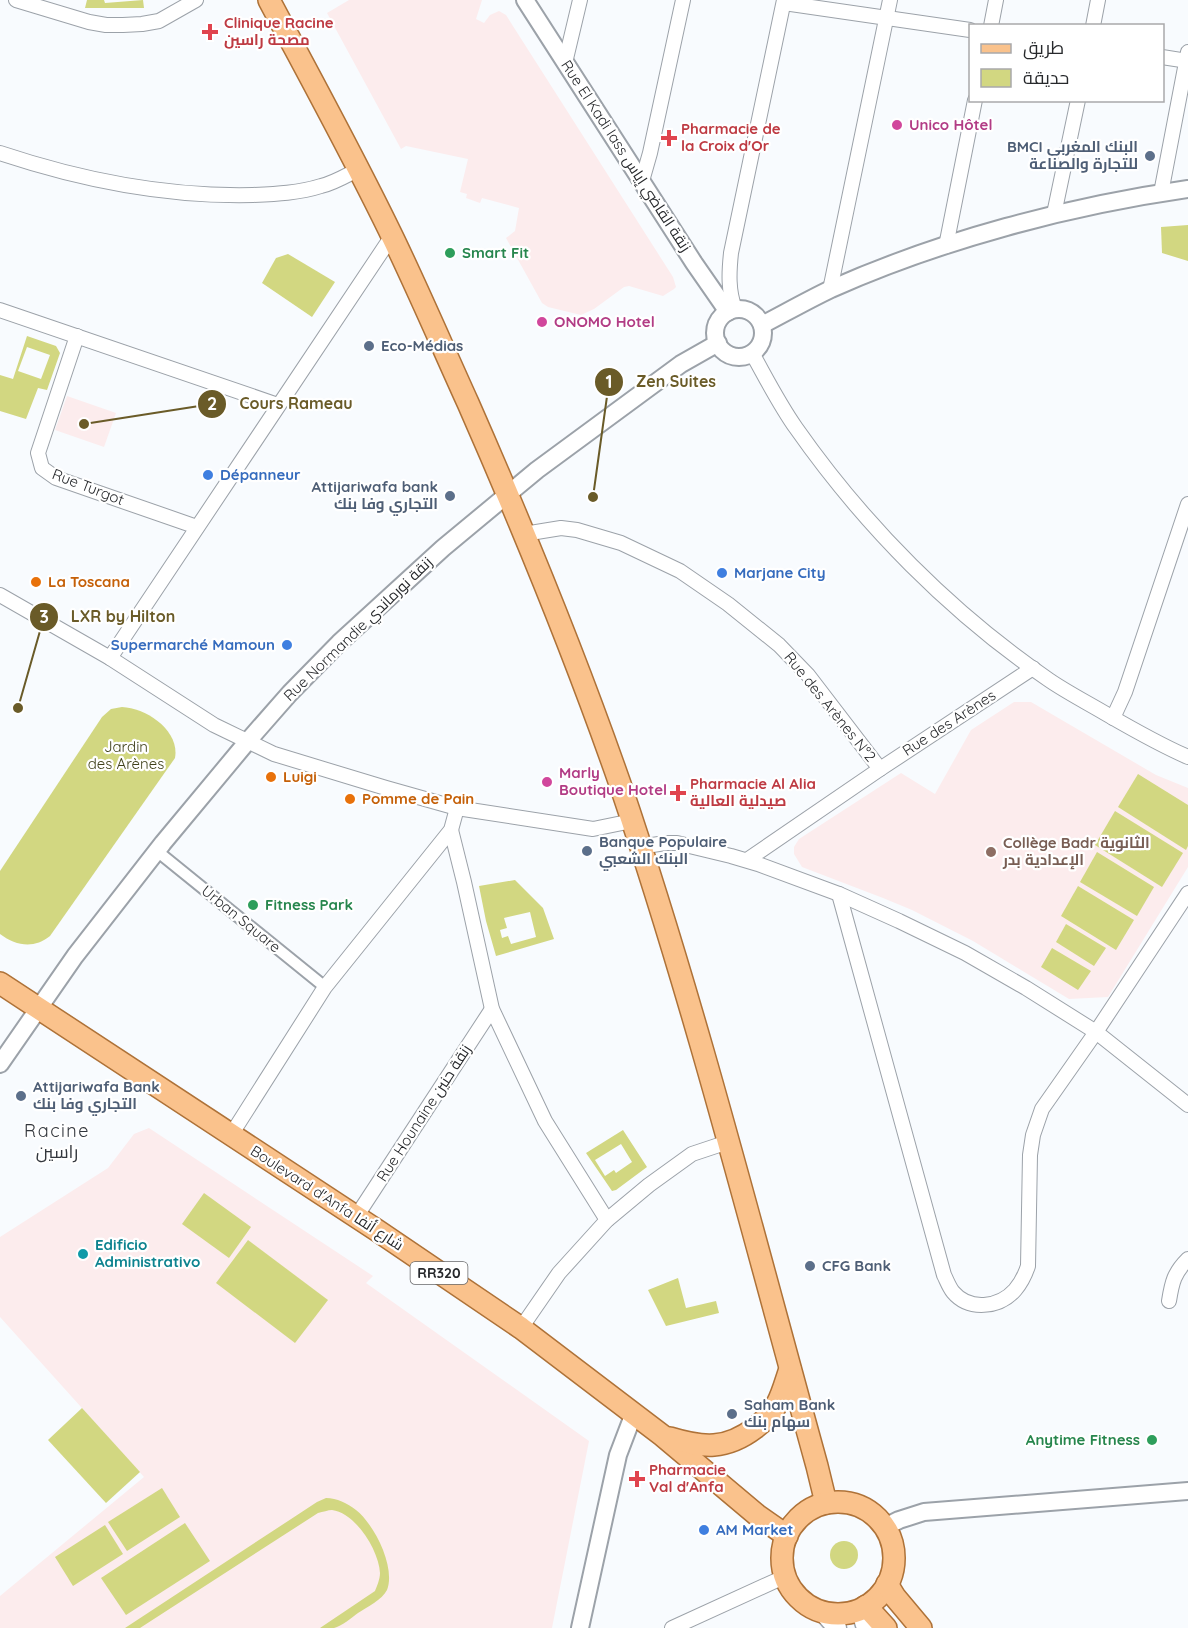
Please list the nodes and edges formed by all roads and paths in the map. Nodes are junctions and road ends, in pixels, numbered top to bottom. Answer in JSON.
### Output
{"nodes":[{"id":1,"x":16,"y":0,"type":"edge"},
{"id":2,"x":196,"y":0,"type":"edge"},
{"id":3,"x":269,"y":0,"type":"edge"},
{"id":4,"x":525,"y":0,"type":"edge"},
{"id":5,"x":580,"y":0,"type":"edge"},
{"id":6,"x":683,"y":0,"type":"edge"},
{"id":7,"x":890,"y":0,"type":"edge"},
{"id":8,"x":996,"y":0,"type":"edge"},
{"id":9,"x":1098,"y":0,"type":"edge"},
{"id":10,"x":784,"y":1,"type":"edge"},
{"id":11,"x":887,"y":17,"type":"junction"},
{"id":12,"x":991,"y":24,"type":"edge"},
{"id":13,"x":1093,"y":24,"type":"edge"},
{"id":14,"x":969,"y":30,"type":"edge"},
{"id":15,"x":1164,"y":57,"type":"edge"},
{"id":16,"x":1187,"y":58,"type":"edge"},
{"id":17,"x":566,"y":63,"type":"junction"},
{"id":18,"x":975,"y":102,"type":"edge"},
{"id":19,"x":1078,"y":102,"type":"edge"},
{"id":20,"x":0,"y":153,"type":"edge"},
{"id":21,"x":359,"y":169,"type":"junction"},
{"id":22,"x":642,"y":181,"type":"junction"},
{"id":23,"x":1188,"y":189,"type":"edge"},
{"id":24,"x":1161,"y":193,"type":"junction"},
{"id":25,"x":1054,"y":214,"type":"junction"},
{"id":26,"x":392,"y":236,"type":"junction"},
{"id":27,"x":945,"y":246,"type":"junction"},
{"id":28,"x":830,"y":290,"type":"junction"},
{"id":29,"x":0,"y":310,"type":"edge"},
{"id":30,"x":731,"y":310,"type":"junction"},
{"id":31,"x":762,"y":325,"type":"junction"},
{"id":32,"x":77,"y":336,"type":"junction"},
{"id":33,"x":718,"y":343,"type":"junction"},
{"id":34,"x":752,"y":353,"type":"junction"},
{"id":35,"x":278,"y":405,"type":"junction"},
{"id":36,"x":508,"y":494,"type":"junction"},
{"id":37,"x":1188,"y":504,"type":"edge"},
{"id":38,"x":197,"y":527,"type":"junction"},
{"id":39,"x":524,"y":534,"type":"junction"},
{"id":40,"x":0,"y":595,"type":"edge"},
{"id":41,"x":110,"y":658,"type":"junction"},
{"id":42,"x":1032,"y":668,"type":"junction"},
{"id":43,"x":1113,"y":718,"type":"junction"},
{"id":44,"x":247,"y":742,"type":"junction"},
{"id":45,"x":1188,"y":757,"type":"edge"},
{"id":46,"x":880,"y":769,"type":"junction"},
{"id":47,"x":457,"y":808,"type":"junction"},
{"id":48,"x":632,"y":821,"type":"junction"},
{"id":49,"x":451,"y":830,"type":"junction"},
{"id":50,"x":640,"y":847,"type":"junction"},
{"id":51,"x":157,"y":851,"type":"junction"},
{"id":52,"x":747,"y":860,"type":"junction"},
{"id":53,"x":1188,"y":893,"type":"edge"},
{"id":54,"x":839,"y":894,"type":"junction"},
{"id":55,"x":0,"y":983,"type":"edge"},
{"id":56,"x":325,"y":987,"type":"junction"},
{"id":57,"x":39,"y":1009,"type":"junction"},
{"id":58,"x":492,"y":1009,"type":"junction"},
{"id":59,"x":1096,"y":1032,"type":"junction"},
{"id":60,"x":0,"y":1064,"type":"edge"},
{"id":61,"x":1188,"y":1105,"type":"edge"},
{"id":62,"x":231,"y":1135,"type":"junction"},
{"id":63,"x":728,"y":1142,"type":"junction"},
{"id":64,"x":356,"y":1217,"type":"junction"},
{"id":65,"x":607,"y":1220,"type":"junction"},
{"id":66,"x":1188,"y":1259,"type":"edge"},
{"id":67,"x":1169,"y":1301,"type":"dead end"},
{"id":68,"x":521,"y":1328,"type":"junction"},
{"id":69,"x":790,"y":1369,"type":"junction"},
{"id":70,"x":634,"y":1413,"type":"junction"},
{"id":71,"x":663,"y":1436,"type":"junction"},
{"id":72,"x":1188,"y":1491,"type":"edge"},
{"id":73,"x":826,"y":1503,"type":"junction"},
{"id":74,"x":885,"y":1527,"type":"junction"},
{"id":75,"x":787,"y":1536,"type":"junction"},
{"id":76,"x":786,"y":1576,"type":"junction"},
{"id":77,"x":888,"y":1584,"type":"junction"},
{"id":78,"x":822,"y":1611,"type":"junction"},
{"id":79,"x":864,"y":1614,"type":"edge"},
{"id":80,"x":580,"y":1628,"type":"edge"},
{"id":81,"x":672,"y":1628,"type":"edge"},
{"id":82,"x":837,"y":1628,"type":"edge"},
{"id":83,"x":886,"y":1628,"type":"edge"},
{"id":84,"x":921,"y":1628,"type":"edge"}],
"edges":[{"from":1,"to":2,"type":"street"},
{"from":3,"to":21,"type":"main road"},
{"from":4,"to":17,"type":"street","name":"Rue El Kadi Iass زنقة القاضي إياس"},
{"from":5,"to":17,"type":"street"},
{"from":6,"to":22,"type":"street"},
{"from":7,"to":11,"type":"street"},
{"from":8,"to":12,"type":"street"},
{"from":9,"to":13,"type":"street"},
{"from":10,"to":11,"type":"street"},
{"from":10,"to":30,"type":"street"},
{"from":11,"to":14,"type":"street"},
{"from":11,"to":28,"type":"street"},
{"from":15,"to":16,"type":"street"},
{"from":16,"to":24,"type":"street"},
{"from":17,"to":22,"type":"street","name":"Rue El Kadi Iass زنقة القاضي إياس"},
{"from":18,"to":27,"type":"street"},
{"from":19,"to":25,"type":"street"},
{"from":20,"to":21,"type":"street"},
{"from":21,"to":26,"type":"main road"},
{"from":22,"to":30,"type":"street","name":"Rue El Kadi Iass زنقة القاضي إياس"},
{"from":23,"to":24,"type":"street"},
{"from":24,"to":25,"type":"street"},
{"from":25,"to":27,"type":"street"},
{"from":26,"to":35,"type":"street"},
{"from":26,"to":36,"type":"main road"},
{"from":27,"to":28,"type":"street"},
{"from":28,"to":31,"type":"street"},
{"from":29,"to":32,"type":"street"},
{"from":30,"to":31,"type":"street"},
{"from":30,"to":33,"type":"street"},
{"from":31,"to":34,"type":"street"},
{"from":32,"to":35,"type":"street"},
{"from":32,"to":38,"type":"street","name":"Rue Turgot"},
{"from":33,"to":34,"type":"street"},
{"from":33,"to":36,"type":"street","name":"Rue Normandie زنقة نورماندي"},
{"from":34,"to":42,"type":"street"},
{"from":35,"to":38,"type":"street"},
{"from":36,"to":39,"type":"main road"},
{"from":36,"to":44,"type":"street","name":"Rue Normandie زنقة نورماندي"},
{"from":37,"to":43,"type":"street"},
{"from":38,"to":41,"type":"street"},
{"from":39,"to":46,"type":"street","name":"Rue des Arènes N°2"},
{"from":39,"to":48,"type":"main road"},
{"from":40,"to":41,"type":"street"},
{"from":41,"to":44,"type":"street"},
{"from":42,"to":43,"type":"street"},
{"from":42,"to":46,"type":"street","name":"Rue des Arènes"},
{"from":43,"to":45,"type":"street"},
{"from":44,"to":47,"type":"street"},
{"from":44,"to":51,"type":"street","name":"Rue Normandie زنقة نورماندي"},
{"from":46,"to":52,"type":"street","name":"Rue des Arènes"},
{"from":47,"to":48,"type":"street"},
{"from":47,"to":49,"type":"street"},
{"from":48,"to":50,"type":"main road"},
{"from":49,"to":56,"type":"street"},
{"from":49,"to":58,"type":"street"},
{"from":50,"to":52,"type":"street"},
{"from":50,"to":63,"type":"main road"},
{"from":51,"to":56,"type":"street","name":"Urban Square"},
{"from":51,"to":57,"type":"street","name":"Rue Normandie زنقة نورماندي"},
{"from":52,"to":54,"type":"street"},
{"from":53,"to":59,"type":"street"},
{"from":54,"to":59,"type":"street"},
{"from":54,"to":59,"type":"street"},
{"from":55,"to":57,"type":"main road","name":"Boulevard d'Anfa شارع أنفا","number":"RR320"},
{"from":56,"to":62,"type":"street"},
{"from":57,"to":60,"type":"street","name":"Rue Normandie زنقة نورماندي"},
{"from":57,"to":62,"type":"main road","name":"Boulevard d'Anfa شارع أنفا","number":"RR320"},
{"from":58,"to":64,"type":"street","name":"Rue Hounaine زنقة حنين"},
{"from":58,"to":65,"type":"street"},
{"from":59,"to":61,"type":"street"},
{"from":62,"to":64,"type":"main road","name":"Boulevard d'Anfa شارع أنفا","number":"RR320"},
{"from":63,"to":65,"type":"street"},
{"from":63,"to":69,"type":"main road"},
{"from":64,"to":68,"type":"main road","name":"Boulevard d'Anfa شارع أنفا","number":"RR320"},
{"from":65,"to":68,"type":"street"},
{"from":66,"to":67,"type":"street"},
{"from":68,"to":70,"type":"main road","name":"Boulevard d'Anfa شارع أنفا","number":"RR320"},
{"from":69,"to":71,"type":"main road"},
{"from":69,"to":73,"type":"main road"},
{"from":70,"to":71,"type":"main road","name":"Boulevard d'Anfa شارع أنفا","number":"RR320"},
{"from":70,"to":80,"type":"street"},
{"from":71,"to":75,"type":"main road","name":"Boulevard d'Anfa شارع أنفا","number":"RR320"},
{"from":72,"to":74,"type":"street"},
{"from":73,"to":74,"type":"main road"},
{"from":73,"to":75,"type":"main road"},
{"from":74,"to":77,"type":"main road"},
{"from":75,"to":76,"type":"main road"},
{"from":76,"to":78,"type":"main road"},
{"from":76,"to":81,"type":"street"},
{"from":77,"to":79,"type":"main road"},
{"from":77,"to":84,"type":"main road"},
{"from":78,"to":79,"type":"main road"},
{"from":78,"to":82,"type":"main road"},
{"from":79,"to":83,"type":"main road"}]}
